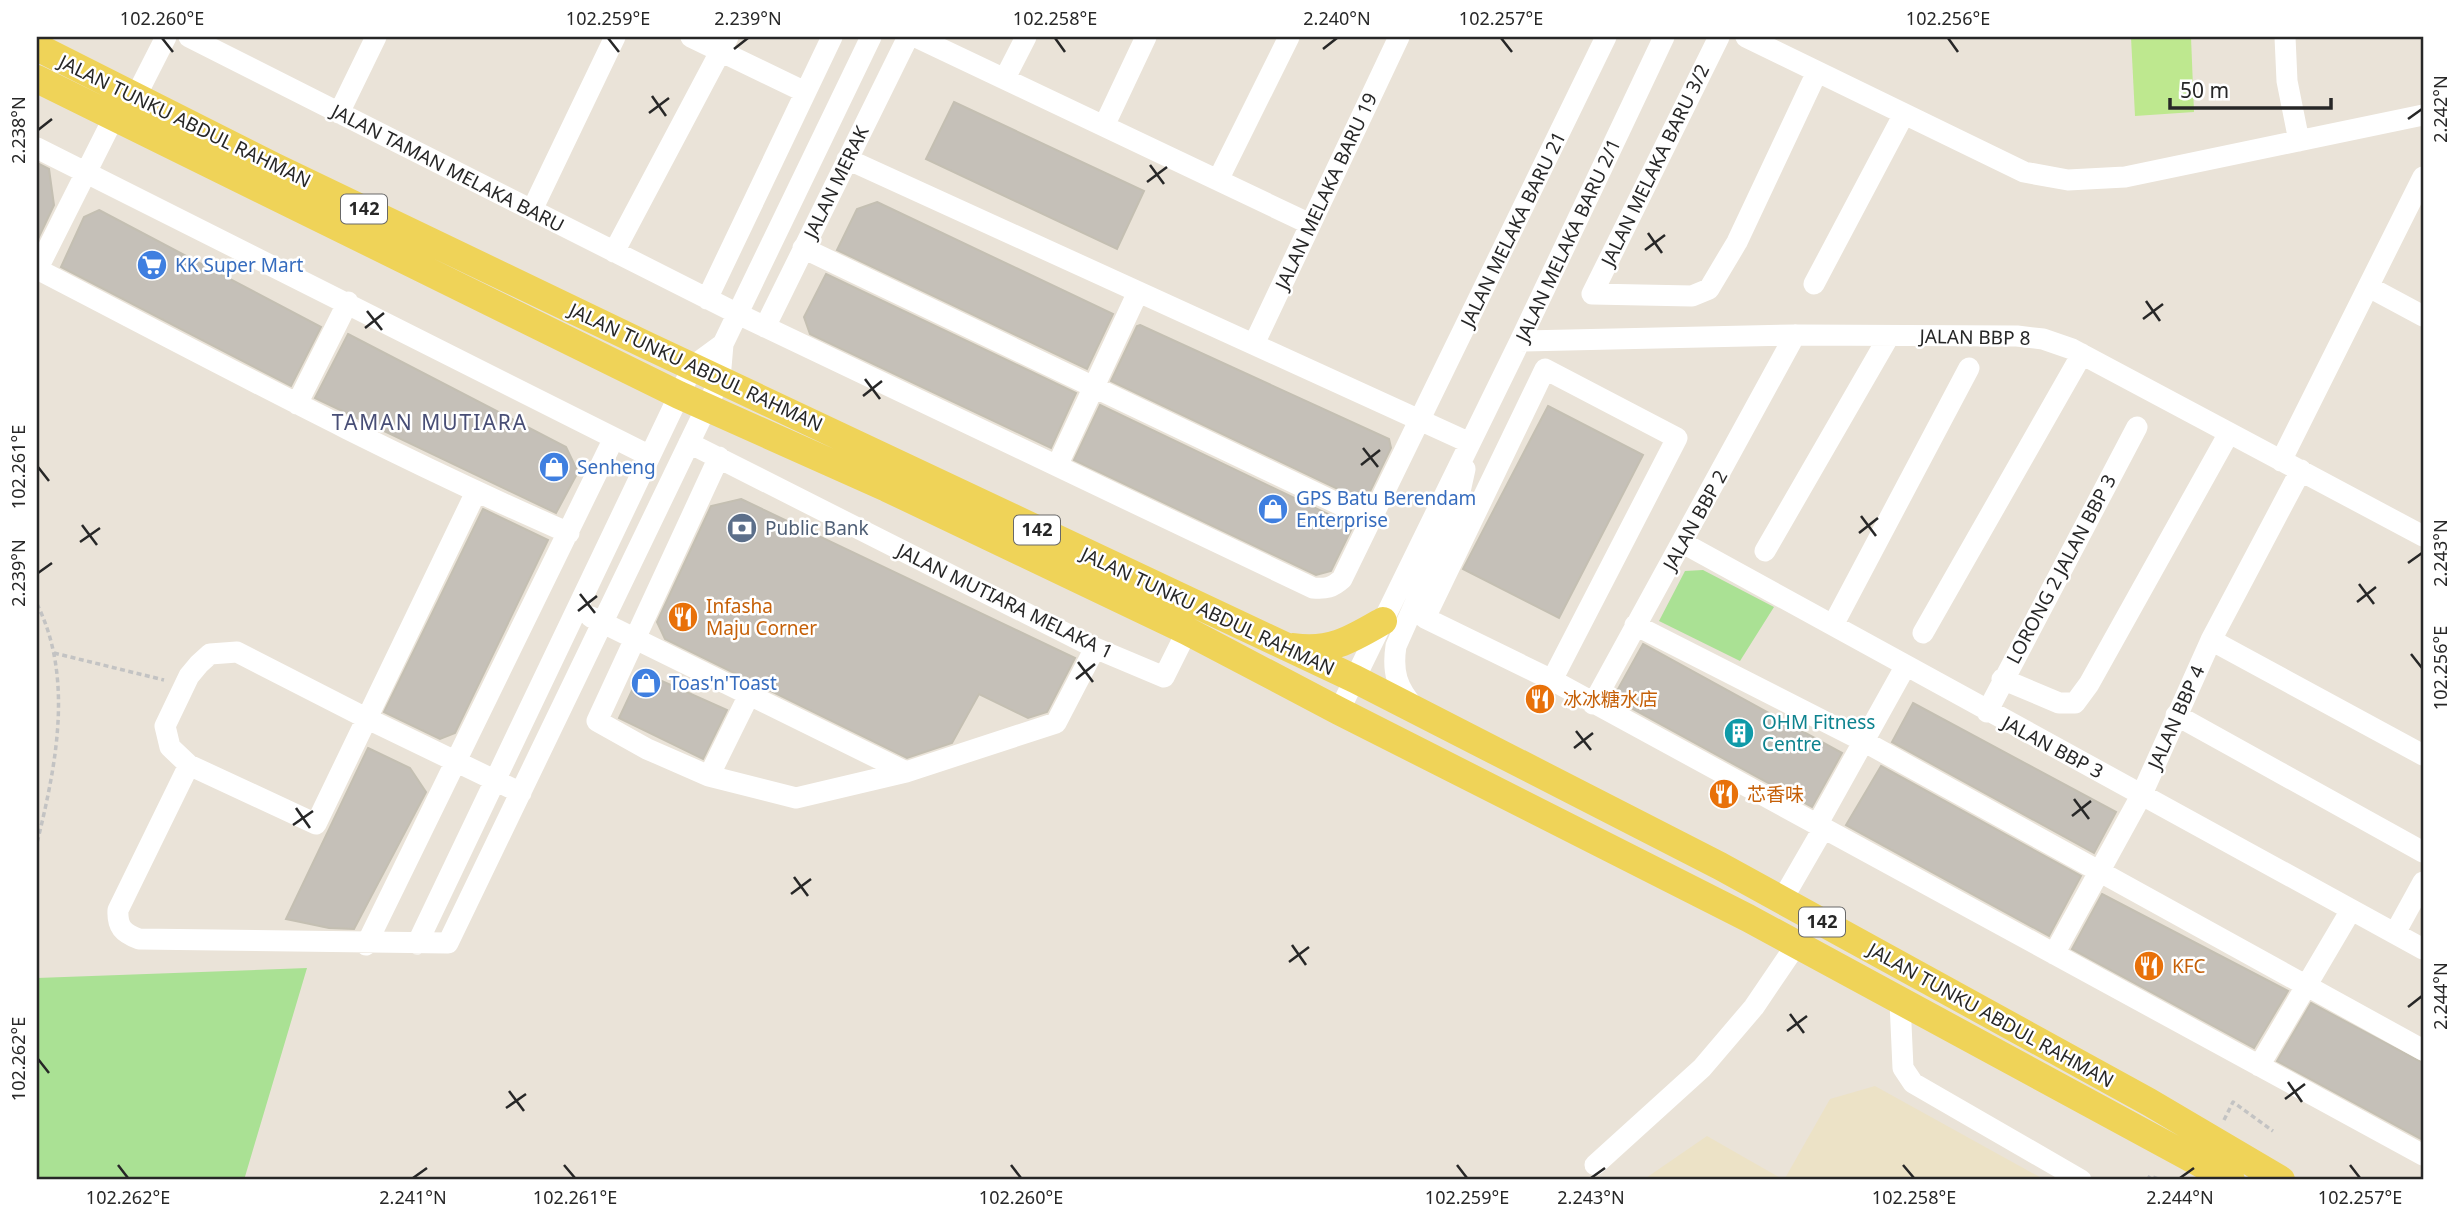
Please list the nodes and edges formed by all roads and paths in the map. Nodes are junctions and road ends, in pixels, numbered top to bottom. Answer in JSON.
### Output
{"nodes":[{"id":1,"x":166,"y":37,"type":"edge"},
{"id":2,"x":189,"y":37,"type":"edge"},
{"id":3,"x":376,"y":37,"type":"edge"},
{"id":4,"x":615,"y":37,"type":"edge"},
{"id":5,"x":691,"y":37,"type":"edge"},
{"id":6,"x":832,"y":37,"type":"edge"},
{"id":7,"x":871,"y":37,"type":"edge"},
{"id":8,"x":908,"y":37,"type":"edge"},
{"id":9,"x":916,"y":37,"type":"edge"},
{"id":10,"x":1026,"y":37,"type":"edge"},
{"id":11,"x":1146,"y":37,"type":"edge"},
{"id":12,"x":1289,"y":37,"type":"edge"},
{"id":13,"x":1399,"y":37,"type":"edge"},
{"id":14,"x":1606,"y":37,"type":"edge"},
{"id":15,"x":1664,"y":37,"type":"edge"},
{"id":16,"x":1719,"y":37,"type":"edge"},
{"id":17,"x":1746,"y":37,"type":"edge"},
{"id":18,"x":2285,"y":37,"type":"edge"},
{"id":19,"x":725,"y":44,"type":"edge"},
{"id":20,"x":37,"y":47,"type":"edge"},
{"id":21,"x":1817,"y":72,"type":"junction"},
{"id":22,"x":1004,"y":78,"type":"junction"},
{"id":23,"x":37,"y":79,"type":"edge"},
{"id":24,"x":805,"y":92,"type":"junction"},
{"id":25,"x":136,"y":96,"type":"junction"},
{"id":26,"x":339,"y":113,"type":"junction"},
{"id":27,"x":1904,"y":114,"type":"junction"},
{"id":28,"x":2423,"y":115,"type":"edge"},
{"id":29,"x":114,"y":117,"type":"junction"},
{"id":30,"x":1104,"y":126,"type":"junction"},
{"id":31,"x":2299,"y":141,"type":"junction"},
{"id":32,"x":37,"y":148,"type":"edge"},
{"id":33,"x":848,"y":159,"type":"junction"},
{"id":34,"x":85,"y":174,"type":"junction"},
{"id":35,"x":2423,"y":177,"type":"edge"},
{"id":36,"x":1217,"y":180,"type":"junction"},
{"id":37,"x":532,"y":210,"type":"junction"},
{"id":38,"x":1310,"y":224,"type":"junction"},
{"id":39,"x":803,"y":248,"type":"junction"},
{"id":40,"x":614,"y":252,"type":"junction"},
{"id":41,"x":37,"y":270,"type":"edge"},
{"id":42,"x":1814,"y":284,"type":"dead end"},
{"id":43,"x":2369,"y":287,"type":"junction"},
{"id":44,"x":1138,"y":292,"type":"junction"},
{"id":45,"x":707,"y":299,"type":"junction"},
{"id":46,"x":348,"y":302,"type":"junction"},
{"id":47,"x":738,"y":314,"type":"junction"},
{"id":48,"x":2423,"y":316,"type":"edge"},
{"id":49,"x":765,"y":327,"type":"junction"},
{"id":50,"x":1795,"y":335,"type":"junction"},
{"id":51,"x":1889,"y":336,"type":"junction"},
{"id":52,"x":1520,"y":341,"type":"junction"},
{"id":53,"x":723,"y":344,"type":"junction"},
{"id":54,"x":1254,"y":344,"type":"junction"},
{"id":55,"x":2082,"y":354,"type":"junction"},
{"id":56,"x":693,"y":366,"type":"junction"},
{"id":57,"x":1969,"y":368,"type":"dead end"},
{"id":58,"x":720,"y":379,"type":"junction"},
{"id":59,"x":1094,"y":387,"type":"junction"},
{"id":60,"x":679,"y":394,"type":"junction"},
{"id":61,"x":297,"y":404,"type":"junction"},
{"id":62,"x":707,"y":406,"type":"junction"},
{"id":63,"x":1421,"y":420,"type":"junction"},
{"id":64,"x":2137,"y":426,"type":"dead end"},
{"id":65,"x":2230,"y":433,"type":"junction"},
{"id":66,"x":614,"y":438,"type":"junction"},
{"id":67,"x":689,"y":443,"type":"junction"},
{"id":68,"x":1470,"y":443,"type":"junction"},
{"id":69,"x":650,"y":456,"type":"junction"},
{"id":70,"x":719,"y":457,"type":"junction"},
{"id":71,"x":2281,"y":461,"type":"junction"},
{"id":72,"x":1057,"y":466,"type":"junction"},
{"id":73,"x":2301,"y":470,"type":"junction"},
{"id":74,"x":476,"y":492,"type":"junction"},
{"id":75,"x":1370,"y":519,"type":"junction"},
{"id":76,"x":569,"y":533,"type":"junction"},
{"id":77,"x":2423,"y":536,"type":"edge"},
{"id":78,"x":1683,"y":543,"type":"junction"},
{"id":79,"x":1765,"y":551,"type":"dead end"},
{"id":80,"x":37,"y":604,"type":"edge"},
{"id":81,"x":576,"y":610,"type":"junction"},
{"id":82,"x":1383,"y":621,"type":"junction"},
{"id":83,"x":602,"y":623,"type":"junction"},
{"id":84,"x":1635,"y":625,"type":"junction"},
{"id":85,"x":1833,"y":625,"type":"junction"},
{"id":86,"x":1187,"y":631,"type":"junction"},
{"id":87,"x":1923,"y":633,"type":"dead end"},
{"id":88,"x":635,"y":639,"type":"junction"},
{"id":89,"x":2211,"y":640,"type":"junction"},
{"id":90,"x":1276,"y":644,"type":"junction"},
{"id":91,"x":1095,"y":648,"type":"junction"},
{"id":92,"x":54,"y":653,"type":"junction"},
{"id":93,"x":1905,"y":667,"type":"junction"},
{"id":94,"x":2002,"y":679,"type":"junction"},
{"id":95,"x":1355,"y":680,"type":"junction"},
{"id":96,"x":1552,"y":680,"type":"junction"},
{"id":97,"x":185,"y":684,"type":"junction"},
{"id":98,"x":750,"y":693,"type":"junction"},
{"id":99,"x":1593,"y":704,"type":"junction"},
{"id":100,"x":1339,"y":712,"type":"junction"},
{"id":101,"x":1987,"y":712,"type":"junction"},
{"id":102,"x":1420,"y":715,"type":"junction"},
{"id":103,"x":2175,"y":715,"type":"junction"},
{"id":104,"x":366,"y":718,"type":"junction"},
{"id":105,"x":1865,"y":742,"type":"junction"},
{"id":106,"x":2423,"y":755,"type":"edge"},
{"id":107,"x":457,"y":762,"type":"junction"},
{"id":108,"x":190,"y":765,"type":"junction"},
{"id":109,"x":906,"y":772,"type":"junction"},
{"id":110,"x":709,"y":776,"type":"junction"},
{"id":111,"x":495,"y":781,"type":"junction"},
{"id":112,"x":521,"y":793,"type":"junction"},
{"id":113,"x":2142,"y":794,"type":"junction"},
{"id":114,"x":1820,"y":827,"type":"junction"},
{"id":115,"x":37,"y":843,"type":"edge"},
{"id":116,"x":2423,"y":852,"type":"edge"},
{"id":117,"x":2099,"y":872,"type":"junction"},
{"id":118,"x":2423,"y":882,"type":"edge"},
{"id":119,"x":1782,"y":900,"type":"junction"},
{"id":120,"x":2351,"y":911,"type":"junction"},
{"id":121,"x":2395,"y":933,"type":"junction"},
{"id":122,"x":417,"y":944,"type":"junction"},
{"id":123,"x":366,"y":945,"type":"junction"},
{"id":124,"x":1796,"y":945,"type":"junction"},
{"id":125,"x":2423,"y":949,"type":"edge"},
{"id":126,"x":2054,"y":954,"type":"junction"},
{"id":127,"x":2307,"y":984,"type":"junction"},
{"id":128,"x":1900,"y":1002,"type":"junction"},
{"id":129,"x":2423,"y":1049,"type":"edge"},
{"id":130,"x":2259,"y":1066,"type":"junction"},
{"id":131,"x":2233,"y":1102,"type":"dead end"},
{"id":132,"x":2273,"y":1131,"type":"dead end"},
{"id":133,"x":2423,"y":1155,"type":"edge"},
{"id":134,"x":1595,"y":1164,"type":"dead end"},
{"id":135,"x":2081,"y":1180,"type":"edge"},
{"id":136,"x":2147,"y":1180,"type":"edge"},
{"id":137,"x":2161,"y":1180,"type":"edge"},
{"id":138,"x":2231,"y":1180,"type":"edge"},
{"id":139,"x":2281,"y":1180,"type":"edge"}],
"edges":[{"from":1,"to":25,"type":"street"},
{"from":2,"to":26,"type":"street","name":"JALAN TAMAN MELAKA BARU"},
{"from":3,"to":26,"type":"street"},
{"from":4,"to":37,"type":"street"},
{"from":5,"to":19,"type":"street"},
{"from":6,"to":24,"type":"street"},
{"from":7,"to":47,"type":"street","name":"JALAN MERAK"},
{"from":8,"to":33,"type":"street","name":"JALAN MERAK"},
{"from":9,"to":22,"type":"street"},
{"from":10,"to":22,"type":"street"},
{"from":11,"to":30,"type":"street"},
{"from":12,"to":36,"type":"street"},
{"from":13,"to":38,"type":"street","name":"JALAN MELAKA BARU 19"},
{"from":14,"to":63,"type":"street","name":"JALAN MELAKA BARU 21"},
{"from":15,"to":52,"type":"street","name":"JALAN MELAKA BARU 2/1"},
{"from":16,"to":21,"type":"street","name":"JALAN MELAKA BARU 3/2"},
{"from":17,"to":21,"type":"street"},
{"from":18,"to":31,"type":"street"},
{"from":19,"to":24,"type":"street"},
{"from":19,"to":40,"type":"street"},
{"from":20,"to":25,"type":"main road","name":"JALAN TUNKU ABDUL RAHMAN","number":"142"},
{"from":21,"to":27,"type":"street"},
{"from":22,"to":30,"type":"street"},
{"from":23,"to":29,"type":"main road","name":"JALAN TUNKU ABDUL RAHMAN","number":"142"},
{"from":24,"to":45,"type":"street"},
{"from":25,"to":56,"type":"main road","name":"JALAN TUNKU ABDUL RAHMAN","number":"142"},
{"from":26,"to":37,"type":"street","name":"JALAN TAMAN MELAKA BARU"},
{"from":27,"to":31,"type":"street"},
{"from":27,"to":42,"type":"street"},
{"from":28,"to":31,"type":"street"},
{"from":29,"to":34,"type":"street"},
{"from":29,"to":60,"type":"main road","name":"JALAN TUNKU ABDUL RAHMAN","number":"142"},
{"from":30,"to":36,"type":"street"},
{"from":32,"to":34,"type":"street"},
{"from":33,"to":39,"type":"street","name":"JALAN MERAK"},
{"from":33,"to":44,"type":"street"},
{"from":34,"to":41,"type":"street"},
{"from":34,"to":46,"type":"street"},
{"from":35,"to":43,"type":"street"},
{"from":36,"to":38,"type":"street"},
{"from":37,"to":40,"type":"street","name":"JALAN TAMAN MELAKA BARU"},
{"from":38,"to":54,"type":"street","name":"JALAN MELAKA BARU 19"},
{"from":39,"to":49,"type":"street","name":"JALAN MERAK"},
{"from":39,"to":59,"type":"street"},
{"from":40,"to":45,"type":"street","name":"JALAN TAMAN MELAKA BARU"},
{"from":41,"to":61,"type":"street"},
{"from":43,"to":48,"type":"street"},
{"from":43,"to":71,"type":"street"},
{"from":44,"to":54,"type":"street"},
{"from":44,"to":59,"type":"street"},
{"from":45,"to":47,"type":"street","name":"JALAN TAMAN MELAKA BARU"},
{"from":46,"to":61,"type":"street"},
{"from":46,"to":66,"type":"street"},
{"from":47,"to":49,"type":"street","name":"JALAN TAMAN MELAKA BARU"},
{"from":47,"to":53,"type":"street","name":"JALAN MERAK"},
{"from":49,"to":72,"type":"street","name":"JALAN TAMAN MELAKA BARU"},
{"from":50,"to":51,"type":"street","name":"JALAN BBP 8"},
{"from":50,"to":52,"type":"street","name":"JALAN BBP 8"},
{"from":50,"to":78,"type":"street","name":"JALAN BBP 2"},
{"from":51,"to":55,"type":"street","name":"JALAN BBP 8"},
{"from":51,"to":79,"type":"street"},
{"from":52,"to":68,"type":"street","name":"JALAN MELAKA BARU 2/1"},
{"from":53,"to":56,"type":"street"},
{"from":53,"to":58,"type":"street"},
{"from":54,"to":63,"type":"street"},
{"from":55,"to":65,"type":"street","name":"JALAN BBP 8"},
{"from":55,"to":87,"type":"street"},
{"from":56,"to":58,"type":"main road","name":"JALAN TUNKU ABDUL RAHMAN","number":"142"},
{"from":56,"to":60,"type":"street"},
{"from":57,"to":85,"type":"street"},
{"from":58,"to":62,"type":"street"},
{"from":58,"to":90,"type":"main road","name":"JALAN TUNKU ABDUL RAHMAN","number":"142"},
{"from":59,"to":72,"type":"street"},
{"from":59,"to":75,"type":"street"},
{"from":60,"to":62,"type":"main road","name":"JALAN TUNKU ABDUL RAHMAN","number":"142"},
{"from":60,"to":69,"type":"street"},
{"from":61,"to":74,"type":"street"},
{"from":62,"to":67,"type":"street"},
{"from":62,"to":86,"type":"main road","name":"JALAN TUNKU ABDUL RAHMAN","number":"142"},
{"from":63,"to":68,"type":"street"},
{"from":63,"to":75,"type":"street","name":"JALAN MELAKA BARU 21"},
{"from":64,"to":94,"type":"street","name":"LORONG 2 JALAN BBP 3"},
{"from":65,"to":71,"type":"street","name":"JALAN BBP 8"},
{"from":65,"to":94,"type":"street"},
{"from":66,"to":69,"type":"street"},
{"from":66,"to":76,"type":"street"},
{"from":67,"to":70,"type":"street","name":"JALAN MUTIARA MELAKA 1"},
{"from":67,"to":83,"type":"street"},
{"from":68,"to":82,"type":"street"},
{"from":68,"to":102,"type":"street"},
{"from":69,"to":81,"type":"street"},
{"from":70,"to":88,"type":"street"},
{"from":70,"to":91,"type":"street","name":"JALAN MUTIARA MELAKA 1"},
{"from":71,"to":73,"type":"street","name":"JALAN BBP 8"},
{"from":72,"to":75,"type":"street","name":"JALAN MELAKA BARU 21"},
{"from":73,"to":77,"type":"street","name":"JALAN BBP 8"},
{"from":73,"to":89,"type":"street","name":"JALAN BBP 4"},
{"from":74,"to":76,"type":"street"},
{"from":74,"to":104,"type":"street"},
{"from":76,"to":107,"type":"street"},
{"from":78,"to":84,"type":"street","name":"JALAN BBP 2"},
{"from":78,"to":85,"type":"street","name":"JALAN BBP 3"},
{"from":80,"to":92,"type":"path"},
{"from":81,"to":83,"type":"street"},
{"from":81,"to":111,"type":"street"},
{"from":82,"to":90,"type":"main road"},
{"from":82,"to":95,"type":"street"},
{"from":83,"to":88,"type":"street"},
{"from":83,"to":112,"type":"street"},
{"from":84,"to":99,"type":"street","name":"JALAN BBP 2"},
{"from":84,"to":105,"type":"street"},
{"from":85,"to":93,"type":"street","name":"JALAN BBP 3"},
{"from":86,"to":91,"type":"street","name":"JALAN MUTIARA MELAKA 1"},
{"from":86,"to":100,"type":"main road","name":"JALAN TUNKU ABDUL RAHMAN","number":"142"},
{"from":88,"to":98,"type":"street"},
{"from":88,"to":110,"type":"street"},
{"from":89,"to":103,"type":"street","name":"JALAN BBP 4"},
{"from":89,"to":106,"type":"street"},
{"from":90,"to":95,"type":"main road","name":"JALAN TUNKU ABDUL RAHMAN","number":"142"},
{"from":91,"to":109,"type":"street"},
{"from":92,"to":97,"type":"path"},
{"from":92,"to":115,"type":"path"},
{"from":93,"to":101,"type":"street","name":"JALAN BBP 3"},
{"from":93,"to":105,"type":"street"},
{"from":94,"to":101,"type":"street","name":"LORONG 2 JALAN BBP 3"},
{"from":95,"to":100,"type":"street"},
{"from":95,"to":102,"type":"main road","name":"JALAN TUNKU ABDUL RAHMAN","number":"142"},
{"from":96,"to":96,"type":"street"},
{"from":96,"to":99,"type":"street"},
{"from":97,"to":104,"type":"street"},
{"from":97,"to":108,"type":"street"},
{"from":98,"to":109,"type":"street"},
{"from":98,"to":110,"type":"street"},
{"from":99,"to":114,"type":"street"},
{"from":100,"to":124,"type":"main road","name":"JALAN TUNKU ABDUL RAHMAN","number":"142"},
{"from":101,"to":113,"type":"street","name":"JALAN BBP 3"},
{"from":102,"to":119,"type":"main road","name":"JALAN TUNKU ABDUL RAHMAN","number":"142"},
{"from":103,"to":113,"type":"street","name":"JALAN BBP 4"},
{"from":103,"to":116,"type":"street"},
{"from":104,"to":107,"type":"street"},
{"from":104,"to":108,"type":"street"},
{"from":105,"to":114,"type":"street"},
{"from":105,"to":117,"type":"street"},
{"from":107,"to":111,"type":"street"},
{"from":107,"to":123,"type":"street"},
{"from":108,"to":123,"type":"street"},
{"from":109,"to":110,"type":"street"},
{"from":111,"to":112,"type":"street"},
{"from":111,"to":122,"type":"street"},
{"from":112,"to":122,"type":"street"},
{"from":113,"to":117,"type":"street","name":"JALAN BBP 4"},
{"from":113,"to":120,"type":"street","name":"JALAN BBP 3"},
{"from":114,"to":119,"type":"street"},
{"from":114,"to":126,"type":"street"},
{"from":117,"to":126,"type":"street","name":"JALAN BBP 4"},
{"from":117,"to":127,"type":"street"},
{"from":118,"to":121,"type":"street"},
{"from":119,"to":139,"type":"main road","name":"JALAN TUNKU ABDUL RAHMAN","number":"142"},
{"from":120,"to":121,"type":"street","name":"JALAN BBP 3"},
{"from":120,"to":127,"type":"street"},
{"from":121,"to":125,"type":"street","name":"JALAN BBP 3"},
{"from":122,"to":123,"type":"street"},
{"from":124,"to":128,"type":"main road","name":"JALAN TUNKU ABDUL RAHMAN","number":"142"},
{"from":124,"to":134,"type":"street"},
{"from":126,"to":130,"type":"street"},
{"from":127,"to":129,"type":"street"},
{"from":127,"to":130,"type":"street"},
{"from":128,"to":135,"type":"street"},
{"from":128,"to":138,"type":"main road","name":"JALAN TUNKU ABDUL RAHMAN","number":"142"},
{"from":130,"to":133,"type":"street"},
{"from":131,"to":132,"type":"path"},
{"from":136,"to":137,"type":"path"}]}
